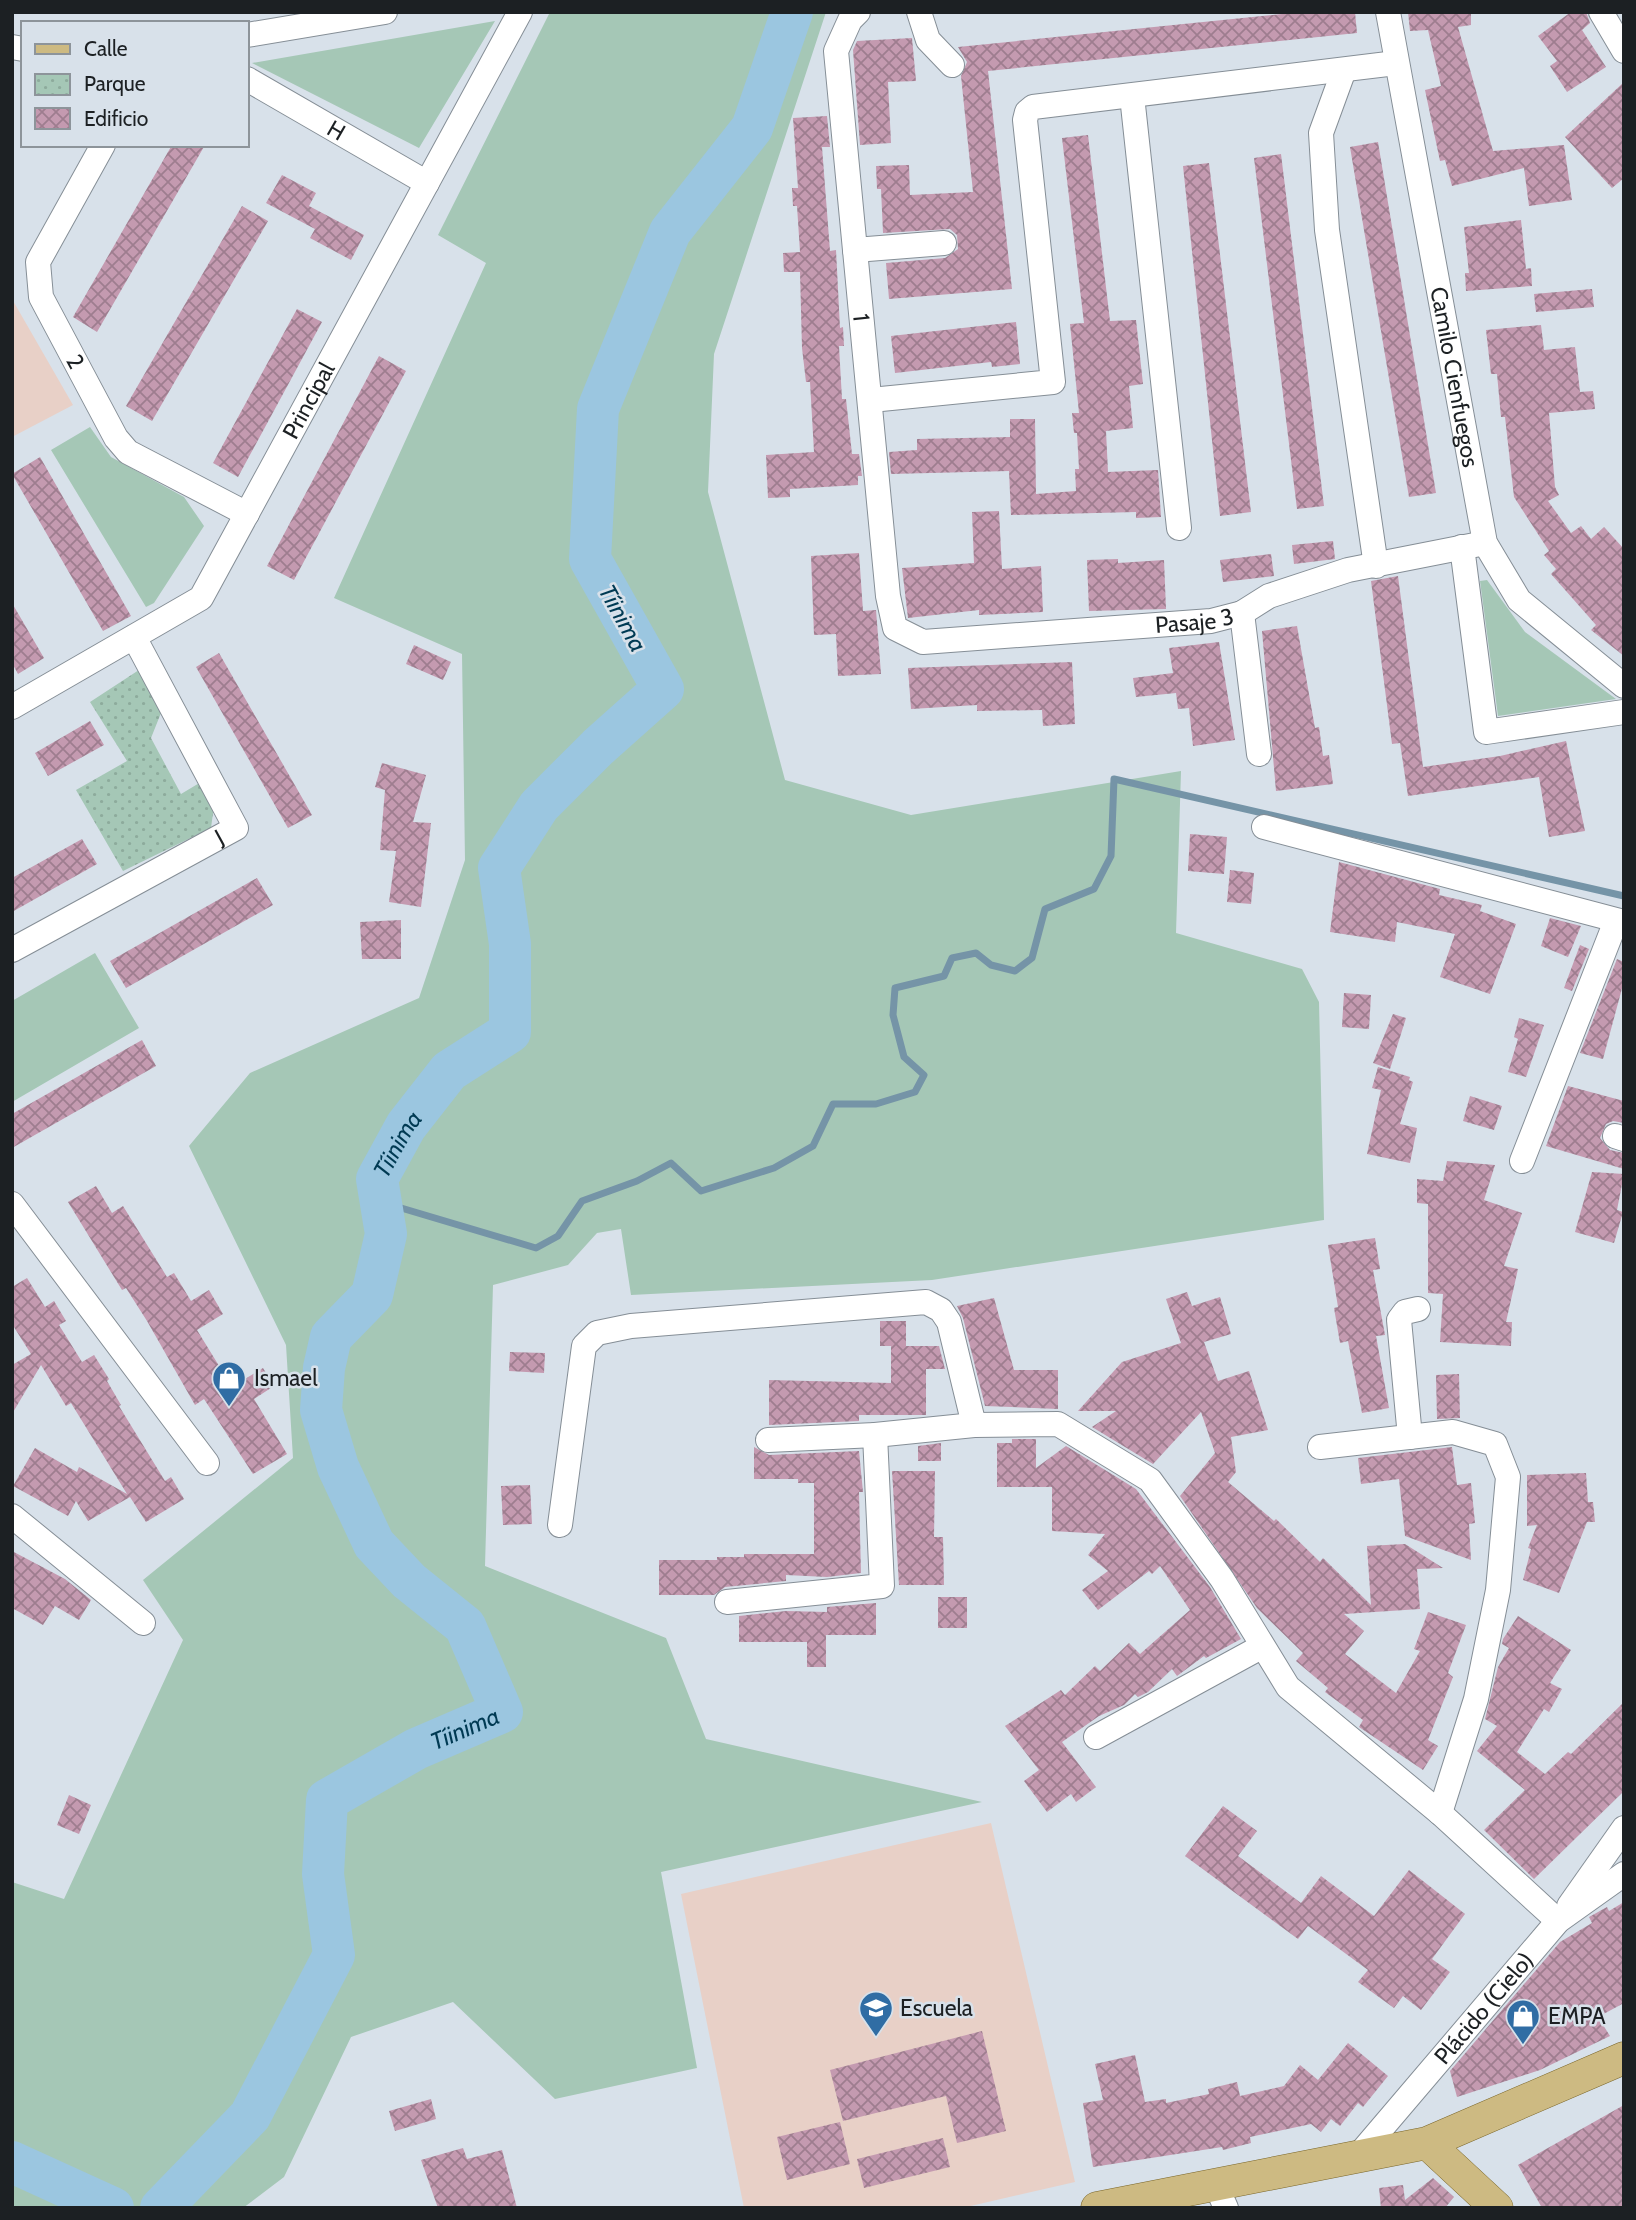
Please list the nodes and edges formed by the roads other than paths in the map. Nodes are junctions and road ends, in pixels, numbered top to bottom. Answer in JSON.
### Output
{"nodes":[{"id":1,"x":385,"y":12,"type":"edge"},
{"id":2,"x":520,"y":12,"type":"edge"},
{"id":3,"x":858,"y":12,"type":"edge"},
{"id":4,"x":919,"y":12,"type":"edge"},
{"id":5,"x":1388,"y":12,"type":"edge"},
{"id":6,"x":1601,"y":12,"type":"edge"},
{"id":7,"x":248,"y":35,"type":"edge"},
{"id":8,"x":1624,"y":51,"type":"edge"},
{"id":9,"x":1396,"y":63,"type":"junction"},
{"id":10,"x":952,"y":65,"type":"dead end"},
{"id":11,"x":1344,"y":70,"type":"junction"},
{"id":12,"x":248,"y":80,"type":"edge"},
{"id":13,"x":1132,"y":96,"type":"junction"},
{"id":14,"x":102,"y":147,"type":"edge"},
{"id":15,"x":427,"y":183,"type":"junction"},
{"id":16,"x":944,"y":243,"type":"dead end"},
{"id":17,"x":855,"y":250,"type":"junction"},
{"id":18,"x":871,"y":400,"type":"junction"},
{"id":19,"x":247,"y":514,"type":"junction"},
{"id":20,"x":1179,"y":528,"type":"dead end"},
{"id":21,"x":1473,"y":545,"type":"junction"},
{"id":22,"x":1376,"y":566,"type":"junction"},
{"id":23,"x":1242,"y":613,"type":"junction"},
{"id":24,"x":895,"y":628,"type":"joint"},
{"id":25,"x":134,"y":637,"type":"junction"},
{"id":26,"x":1624,"y":686,"type":"edge"},
{"id":27,"x":12,"y":707,"type":"edge"},
{"id":28,"x":1624,"y":712,"type":"edge"},
{"id":29,"x":1259,"y":754,"type":"dead end"},
{"id":30,"x":1264,"y":827,"type":"dead end"},
{"id":31,"x":1620,"y":921,"type":"edge"},
{"id":32,"x":12,"y":950,"type":"edge"},
{"id":33,"x":1522,"y":1161,"type":"dead end"},
{"id":34,"x":12,"y":1204,"type":"edge"},
{"id":35,"x":1418,"y":1309,"type":"dead end"},
{"id":36,"x":974,"y":1425,"type":"junction"},
{"id":37,"x":875,"y":1435,"type":"junction"},
{"id":38,"x":1410,"y":1437,"type":"junction"},
{"id":39,"x":768,"y":1440,"type":"dead end"},
{"id":40,"x":1320,"y":1447,"type":"dead end"},
{"id":41,"x":207,"y":1463,"type":"dead end"},
{"id":42,"x":12,"y":1516,"type":"edge"},
{"id":43,"x":560,"y":1525,"type":"dead end"},
{"id":44,"x":727,"y":1602,"type":"dead end"},
{"id":45,"x":143,"y":1623,"type":"dead end"},
{"id":46,"x":1261,"y":1647,"type":"junction"},
{"id":47,"x":1096,"y":1737,"type":"dead end"},
{"id":48,"x":1440,"y":1813,"type":"junction"},
{"id":49,"x":1624,"y":1828,"type":"edge"},
{"id":50,"x":1624,"y":1874,"type":"edge"},
{"id":51,"x":1558,"y":1921,"type":"junction"},
{"id":52,"x":1624,"y":2059,"type":"edge"},
{"id":53,"x":1427,"y":2143,"type":"junction"},
{"id":54,"x":1358,"y":2156,"type":"junction"},
{"id":55,"x":1221,"y":2195,"type":"edge"},
{"id":56,"x":1097,"y":2208,"type":"edge"},
{"id":57,"x":1497,"y":2208,"type":"edge"}],
"edges":[{"from":1,"to":7,"type":"street"},
{"from":2,"to":15,"type":"street","name":"Principal"},
{"from":3,"to":17,"type":"street","name":"1"},
{"from":4,"to":10,"type":"street"},
{"from":5,"to":9,"type":"street","name":"Camilo Cienfuegos"},
{"from":6,"to":8,"type":"street"},
{"from":9,"to":11,"type":"street"},
{"from":9,"to":21,"type":"street","name":"Camilo Cienfuegos"},
{"from":11,"to":13,"type":"street"},
{"from":11,"to":22,"type":"street"},
{"from":12,"to":15,"type":"street","name":"H"},
{"from":13,"to":18,"type":"street"},
{"from":13,"to":20,"type":"street"},
{"from":14,"to":19,"type":"street","name":"2"},
{"from":15,"to":19,"type":"street","name":"Principal"},
{"from":16,"to":17,"type":"street"},
{"from":17,"to":18,"type":"street","name":"1"},
{"from":18,"to":24,"type":"street","name":"1"},
{"from":19,"to":25,"type":"street","name":"Principal"},
{"from":21,"to":22,"type":"street","name":"Pasaje 3"},
{"from":21,"to":26,"type":"street","name":"Camilo Cienfuegos"},
{"from":21,"to":28,"type":"street"},
{"from":22,"to":23,"type":"street","name":"Pasaje 3"},
{"from":23,"to":24,"type":"street","name":"Pasaje 3"},
{"from":23,"to":29,"type":"street"},
{"from":25,"to":27,"type":"street","name":"Principal"},
{"from":25,"to":32,"type":"street","name":"J"},
{"from":30,"to":31,"type":"street"},
{"from":31,"to":33,"type":"street"},
{"from":34,"to":41,"type":"street"},
{"from":35,"to":38,"type":"street"},
{"from":36,"to":37,"type":"street"},
{"from":36,"to":43,"type":"street"},
{"from":36,"to":46,"type":"street"},
{"from":37,"to":39,"type":"street"},
{"from":37,"to":44,"type":"street"},
{"from":38,"to":40,"type":"street"},
{"from":38,"to":48,"type":"street"},
{"from":42,"to":45,"type":"street"},
{"from":46,"to":47,"type":"street"},
{"from":46,"to":48,"type":"street"},
{"from":48,"to":51,"type":"street"},
{"from":49,"to":51,"type":"street"},
{"from":50,"to":51,"type":"street","name":"Plácido (Cielo)"},
{"from":51,"to":54,"type":"street","name":"Plácido (Cielo)"},
{"from":52,"to":53,"type":"main road"},
{"from":53,"to":54,"type":"main road"},
{"from":53,"to":57,"type":"main road"},
{"from":54,"to":55,"type":"main road"},
{"from":55,"to":56,"type":"main road"}]}
